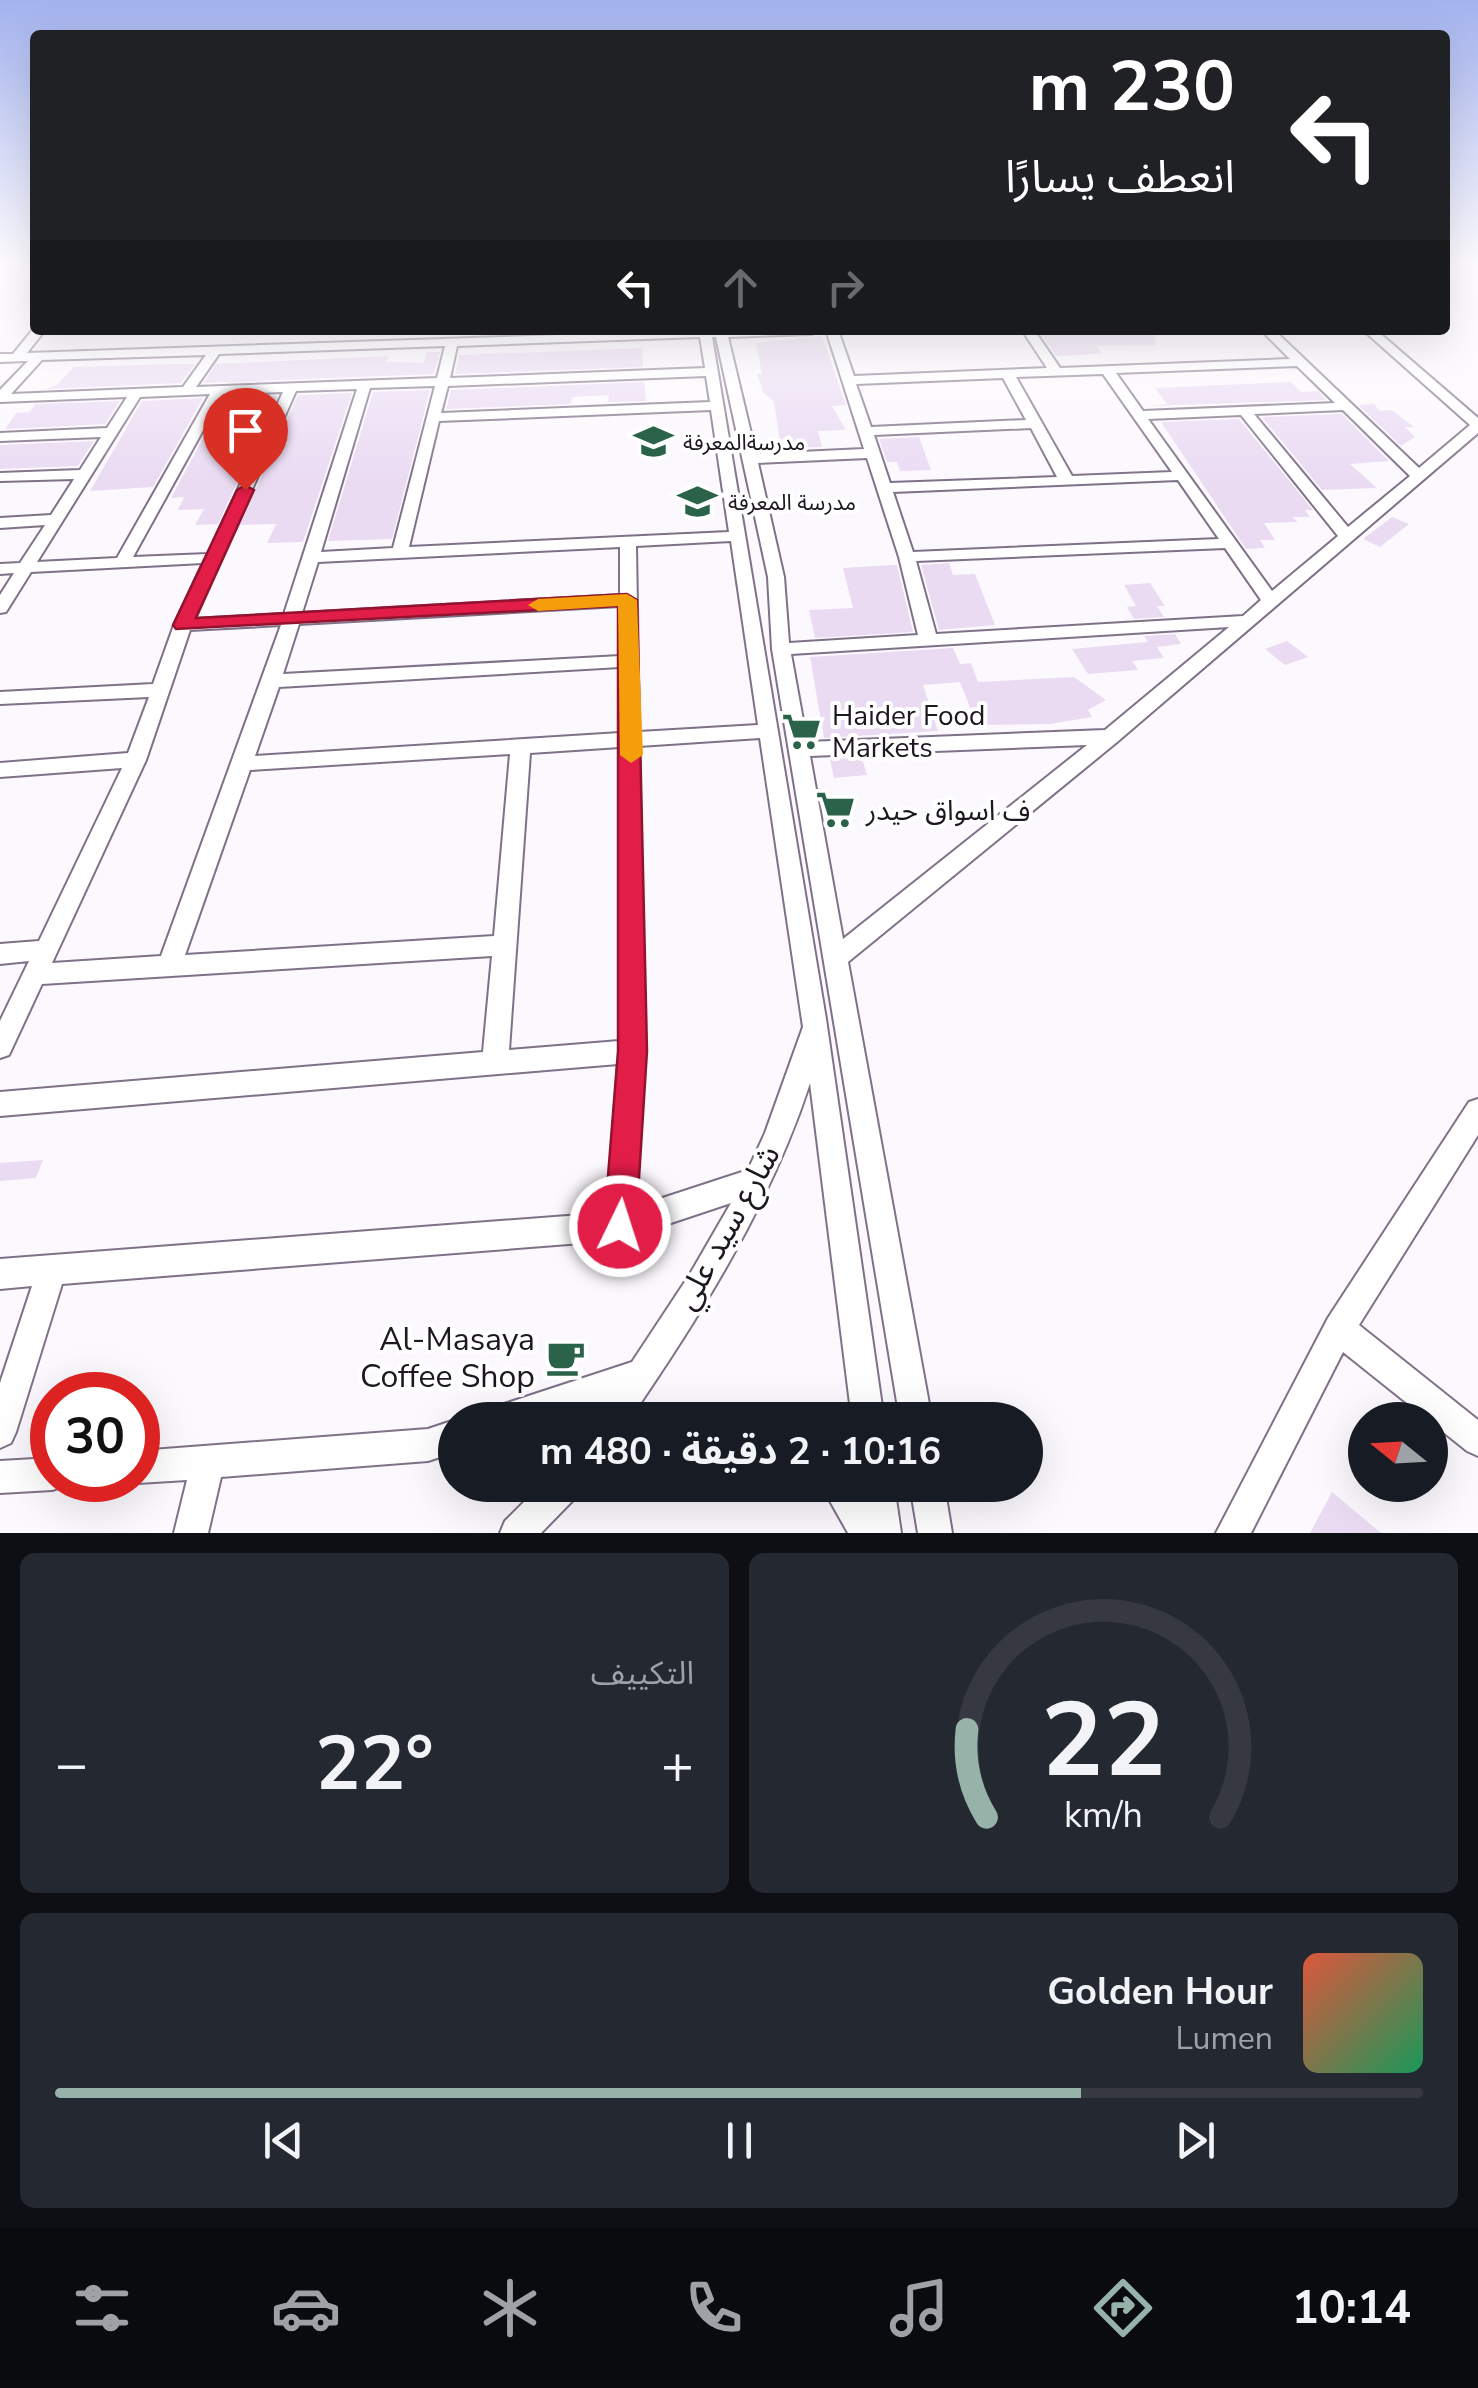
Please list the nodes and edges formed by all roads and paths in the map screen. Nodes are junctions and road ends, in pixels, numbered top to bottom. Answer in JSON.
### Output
{"nodes":[{"id":1,"x":33,"y":337,"type":"edge"},
{"id":2,"x":286,"y":337,"type":"edge"},
{"id":3,"x":540,"y":337,"type":"edge"},
{"id":4,"x":715,"y":337,"type":"edge"},
{"id":5,"x":716,"y":337,"type":"edge"},
{"id":6,"x":834,"y":337,"type":"edge"},
{"id":7,"x":1032,"y":337,"type":"edge"},
{"id":8,"x":1274,"y":337,"type":"edge"},
{"id":9,"x":1377,"y":337,"type":"edge"},
{"id":10,"x":452,"y":343,"type":"junction"},
{"id":11,"x":279,"y":349,"type":"junction"},
{"id":12,"x":215,"y":351,"type":"junction"},
{"id":13,"x":38,"y":357,"type":"junction"},
{"id":14,"x":0,"y":358,"type":"edge"},
{"id":15,"x":17,"y":358,"type":"junction"},
{"id":16,"x":1300,"y":362,"type":"junction"},
{"id":17,"x":1107,"y":370,"type":"junction"},
{"id":18,"x":712,"y":372,"type":"junction"},
{"id":19,"x":1056,"y":372,"type":"junction"},
{"id":20,"x":1007,"y":373,"type":"junction"},
{"id":21,"x":846,"y":380,"type":"junction"},
{"id":22,"x":441,"y":383,"type":"junction"},
{"id":23,"x":365,"y":386,"type":"junction"},
{"id":24,"x":292,"y":388,"type":"junction"},
{"id":25,"x":218,"y":390,"type":"junction"},
{"id":26,"x":186,"y":392,"type":"junction"},
{"id":27,"x":136,"y":394,"type":"junction"},
{"id":28,"x":717,"y":406,"type":"junction"},
{"id":29,"x":1347,"y":406,"type":"junction"},
{"id":30,"x":1244,"y":410,"type":"junction"},
{"id":31,"x":1140,"y":415,"type":"junction"},
{"id":32,"x":433,"y":417,"type":"junction"},
{"id":33,"x":1036,"y":424,"type":"junction"},
{"id":34,"x":1478,"y":425,"type":"edge"},
{"id":35,"x":864,"y":430,"type":"junction"},
{"id":36,"x":109,"y":432,"type":"junction"},
{"id":37,"x":0,"y":437,"type":"edge"},
{"id":38,"x":872,"y":453,"type":"junction"},
{"id":39,"x":750,"y":459,"type":"junction"},
{"id":40,"x":82,"y":474,"type":"junction"},
{"id":41,"x":1180,"y":476,"type":"junction"},
{"id":42,"x":1419,"y":476,"type":"junction"},
{"id":43,"x":0,"y":477,"type":"edge"},
{"id":44,"x":1067,"y":481,"type":"junction"},
{"id":45,"x":884,"y":488,"type":"junction"},
{"id":46,"x":53,"y":520,"type":"junction"},
{"id":47,"x":0,"y":522,"type":"edge"},
{"id":48,"x":738,"y":536,"type":"junction"},
{"id":49,"x":1347,"y":536,"type":"junction"},
{"id":50,"x":628,"y":541,"type":"junction"},
{"id":51,"x":1228,"y":543,"type":"junction"},
{"id":52,"x":400,"y":552,"type":"junction"},
{"id":53,"x":311,"y":557,"type":"junction"},
{"id":54,"x":907,"y":557,"type":"junction"},
{"id":55,"x":214,"y":558,"type":"junction"},
{"id":56,"x":122,"y":563,"type":"junction"},
{"id":57,"x":26,"y":568,"type":"junction"},
{"id":58,"x":0,"y":569,"type":"edge"},
{"id":59,"x":776,"y":577,"type":"junction"},
{"id":60,"x":745,"y":580,"type":"junction"},
{"id":61,"x":627,"y":600,"type":"junction"},
{"id":62,"x":1270,"y":600,"type":"junction"},
{"id":63,"x":0,"y":608,"type":"edge"},
{"id":64,"x":291,"y":619,"type":"junction"},
{"id":65,"x":1243,"y":621,"type":"junction"},
{"id":66,"x":183,"y":625,"type":"junction"},
{"id":67,"x":928,"y":638,"type":"junction"},
{"id":68,"x":781,"y":649,"type":"junction"},
{"id":69,"x":627,"y":661,"type":"junction"},
{"id":70,"x":272,"y":680,"type":"junction"},
{"id":71,"x":157,"y":690,"type":"junction"},
{"id":72,"x":0,"y":698,"type":"edge"},
{"id":73,"x":770,"y":731,"type":"junction"},
{"id":74,"x":1110,"y":737,"type":"junction"},
{"id":75,"x":631,"y":738,"type":"junction"},
{"id":76,"x":522,"y":746,"type":"junction"},
{"id":77,"x":799,"y":749,"type":"junction"},
{"id":78,"x":136,"y":760,"type":"junction"},
{"id":79,"x":239,"y":764,"type":"junction"},
{"id":80,"x":0,"y":770,"type":"edge"},
{"id":81,"x":506,"y":945,"type":"junction"},
{"id":82,"x":46,"y":950,"type":"junction"},
{"id":83,"x":0,"y":954,"type":"edge"},
{"id":84,"x":836,"y":958,"type":"junction"},
{"id":85,"x":169,"y":968,"type":"junction"},
{"id":86,"x":34,"y":974,"type":"junction"},
{"id":87,"x":814,"y":1019,"type":"junction"},
{"id":88,"x":0,"y":1047,"type":"edge"},
{"id":89,"x":632,"y":1051,"type":"junction"},
{"id":90,"x":496,"y":1063,"type":"junction"},
{"id":91,"x":0,"y":1104,"type":"edge"},
{"id":92,"x":1478,"y":1111,"type":"edge"},
{"id":93,"x":756,"y":1182,"type":"junction"},
{"id":94,"x":620,"y":1226,"type":"junction"},
{"id":95,"x":52,"y":1270,"type":"junction"},
{"id":96,"x":0,"y":1274,"type":"edge"},
{"id":97,"x":1339,"y":1329,"type":"junction"},
{"id":98,"x":642,"y":1374,"type":"junction"},
{"id":99,"x":558,"y":1402,"type":"edge"},
{"id":100,"x":623,"y":1402,"type":"edge"},
{"id":101,"x":866,"y":1402,"type":"edge"},
{"id":102,"x":913,"y":1402,"type":"edge"},
{"id":103,"x":0,"y":1432,"type":"edge"},
{"id":104,"x":1478,"y":1440,"type":"edge"},
{"id":105,"x":438,"y":1442,"type":"edge"},
{"id":106,"x":208,"y":1462,"type":"junction"},
{"id":107,"x":160,"y":1465,"type":"edge"},
{"id":108,"x":30,"y":1476,"type":"edge"},
{"id":109,"x":0,"y":1478,"type":"edge"},
{"id":110,"x":547,"y":1502,"type":"edge"},
{"id":111,"x":848,"y":1502,"type":"edge"},
{"id":112,"x":879,"y":1502,"type":"edge"},
{"id":113,"x":930,"y":1502,"type":"edge"},
{"id":114,"x":191,"y":1533,"type":"edge"},
{"id":115,"x":517,"y":1533,"type":"edge"},
{"id":116,"x":867,"y":1533,"type":"edge"},
{"id":117,"x":884,"y":1533,"type":"edge"},
{"id":118,"x":936,"y":1533,"type":"edge"},
{"id":119,"x":1232,"y":1533,"type":"edge"}],
"edges":[{"from":1,"to":15,"type":"street"},
{"from":2,"to":11,"type":"street"},
{"from":3,"to":10,"type":"street"},
{"from":4,"to":18,"type":"street"},
{"from":5,"to":39,"type":"street"},
{"from":6,"to":21,"type":"street"},
{"from":7,"to":19,"type":"street"},
{"from":8,"to":16,"type":"street"},
{"from":9,"to":34,"type":"street"},
{"from":10,"to":11,"type":"street"},
{"from":10,"to":22,"type":"street"},
{"from":11,"to":12,"type":"street"},
{"from":12,"to":13,"type":"street"},
{"from":12,"to":26,"type":"street"},
{"from":13,"to":15,"type":"street"},
{"from":13,"to":27,"type":"street"},
{"from":14,"to":15,"type":"street"},
{"from":16,"to":17,"type":"street"},
{"from":16,"to":29,"type":"street"},
{"from":17,"to":19,"type":"street"},
{"from":17,"to":31,"type":"street"},
{"from":18,"to":22,"type":"street"},
{"from":18,"to":28,"type":"street"},
{"from":19,"to":20,"type":"street"},
{"from":20,"to":21,"type":"street"},
{"from":20,"to":33,"type":"street"},
{"from":21,"to":35,"type":"street"},
{"from":22,"to":23,"type":"street"},
{"from":22,"to":32,"type":"street"},
{"from":23,"to":24,"type":"street"},
{"from":23,"to":53,"type":"street"},
{"from":24,"to":25,"type":"street"},
{"from":24,"to":55,"type":"street"},
{"from":25,"to":26,"type":"street"},
{"from":25,"to":56,"type":"street"},
{"from":26,"to":27,"type":"street"},
{"from":27,"to":36,"type":"street"},
{"from":28,"to":32,"type":"street"},
{"from":28,"to":48,"type":"street"},
{"from":29,"to":30,"type":"street"},
{"from":29,"to":42,"type":"street"},
{"from":30,"to":31,"type":"street"},
{"from":30,"to":49,"type":"street"},
{"from":31,"to":41,"type":"street"},
{"from":32,"to":52,"type":"street"},
{"from":33,"to":35,"type":"street"},
{"from":33,"to":44,"type":"street"},
{"from":34,"to":42,"type":"street"},
{"from":35,"to":38,"type":"street"},
{"from":36,"to":37,"type":"street"},
{"from":36,"to":40,"type":"street"},
{"from":38,"to":39,"type":"street"},
{"from":38,"to":45,"type":"street"},
{"from":39,"to":59,"type":"street"},
{"from":40,"to":43,"type":"street"},
{"from":40,"to":46,"type":"street"},
{"from":41,"to":44,"type":"street"},
{"from":41,"to":51,"type":"street"},
{"from":42,"to":49,"type":"street"},
{"from":44,"to":45,"type":"street"},
{"from":45,"to":54,"type":"street"},
{"from":46,"to":47,"type":"street"},
{"from":46,"to":57,"type":"street"},
{"from":48,"to":50,"type":"street"},
{"from":48,"to":60,"type":"street"},
{"from":49,"to":62,"type":"street"},
{"from":50,"to":52,"type":"street"},
{"from":50,"to":61,"type":"street"},
{"from":51,"to":54,"type":"street"},
{"from":51,"to":62,"type":"street"},
{"from":52,"to":53,"type":"street"},
{"from":53,"to":64,"type":"street"},
{"from":54,"to":67,"type":"street"},
{"from":55,"to":56,"type":"street"},
{"from":55,"to":66,"type":"street"},
{"from":56,"to":57,"type":"street"},
{"from":57,"to":58,"type":"street"},
{"from":57,"to":63,"type":"street"},
{"from":59,"to":60,"type":"street"},
{"from":59,"to":68,"type":"street"},
{"from":60,"to":73,"type":"street"},
{"from":61,"to":64,"type":"street"},
{"from":61,"to":69,"type":"street"},
{"from":62,"to":65,"type":"street"},
{"from":64,"to":66,"type":"street"},
{"from":64,"to":70,"type":"street"},
{"from":65,"to":67,"type":"street"},
{"from":65,"to":74,"type":"street"},
{"from":66,"to":71,"type":"street"},
{"from":67,"to":68,"type":"street"},
{"from":68,"to":77,"type":"street"},
{"from":69,"to":70,"type":"street"},
{"from":69,"to":75,"type":"street"},
{"from":70,"to":79,"type":"street"},
{"from":71,"to":72,"type":"street"},
{"from":71,"to":78,"type":"street"},
{"from":73,"to":75,"type":"street"},
{"from":73,"to":87,"type":"street"},
{"from":74,"to":77,"type":"street"},
{"from":74,"to":84,"type":"street"},
{"from":75,"to":76,"type":"street"},
{"from":75,"to":89,"type":"street"},
{"from":76,"to":79,"type":"street"},
{"from":76,"to":81,"type":"street"},
{"from":77,"to":84,"type":"street"},
{"from":78,"to":80,"type":"street"},
{"from":78,"to":82,"type":"street"},
{"from":79,"to":85,"type":"street"},
{"from":81,"to":85,"type":"street"},
{"from":81,"to":90,"type":"street"},
{"from":82,"to":83,"type":"street"},
{"from":82,"to":86,"type":"street"},
{"from":84,"to":102,"type":"street"},
{"from":85,"to":86,"type":"street"},
{"from":86,"to":88,"type":"street"},
{"from":87,"to":93,"type":"street","name":"شارع سيد علي"},
{"from":87,"to":101,"type":"street"},
{"from":89,"to":90,"type":"street"},
{"from":89,"to":94,"type":"street"},
{"from":90,"to":91,"type":"street"},
{"from":92,"to":97,"type":"street"},
{"from":93,"to":94,"type":"street"},
{"from":93,"to":98,"type":"street","name":"شارع سيد علي"},
{"from":94,"to":95,"type":"street"},
{"from":95,"to":96,"type":"street"},
{"from":95,"to":103,"type":"street"},
{"from":97,"to":104,"type":"street"},
{"from":97,"to":119,"type":"street"},
{"from":98,"to":99,"type":"street"},
{"from":98,"to":100,"type":"street","name":"شارع سيد علي"},
{"from":105,"to":106,"type":"street"},
{"from":106,"to":107,"type":"street"},
{"from":106,"to":114,"type":"street"},
{"from":108,"to":109,"type":"street"},
{"from":110,"to":115,"type":"street"},
{"from":111,"to":116,"type":"street"},
{"from":112,"to":117,"type":"street"},
{"from":113,"to":118,"type":"street"}]}
